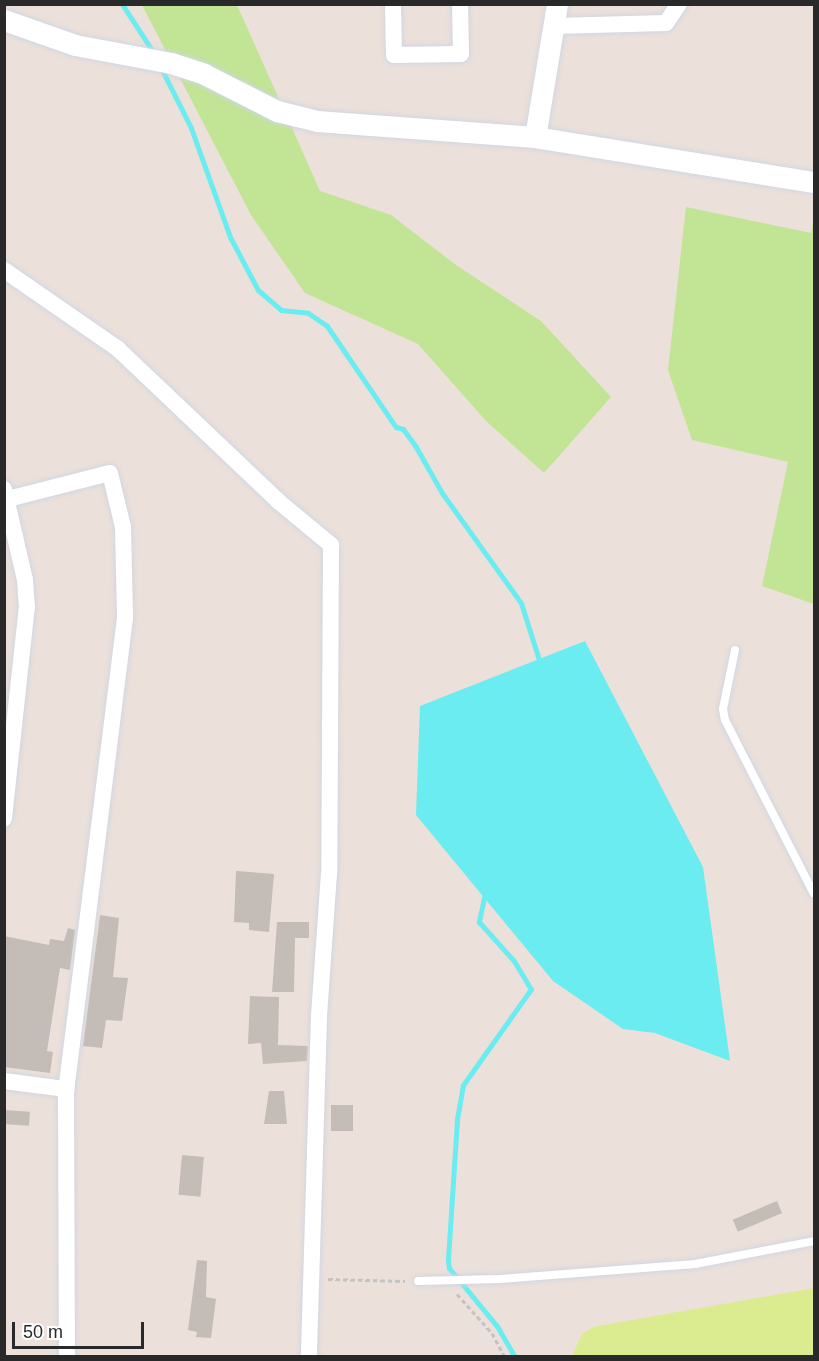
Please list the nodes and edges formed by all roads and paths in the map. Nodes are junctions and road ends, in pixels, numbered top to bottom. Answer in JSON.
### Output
{"nodes":[{"id":1,"x":393,"y":4,"type":"edge"},
{"id":2,"x":460,"y":4,"type":"edge"},
{"id":3,"x":557,"y":4,"type":"edge"},
{"id":4,"x":679,"y":4,"type":"edge"},
{"id":5,"x":4,"y":20,"type":"edge"},
{"id":6,"x":554,"y":26,"type":"junction"},
{"id":7,"x":535,"y":137,"type":"junction"},
{"id":8,"x":814,"y":182,"type":"edge"},
{"id":9,"x":4,"y":270,"type":"edge"},
{"id":10,"x":5,"y":497,"type":"edge"},
{"id":11,"x":735,"y":650,"type":"dead end"},
{"id":12,"x":4,"y":819,"type":"edge"},
{"id":13,"x":814,"y":894,"type":"edge"},
{"id":14,"x":4,"y":1081,"type":"edge"},
{"id":15,"x":66,"y":1089,"type":"junction"},
{"id":16,"x":814,"y":1241,"type":"edge"},
{"id":17,"x":311,"y":1279,"type":"junction"},
{"id":18,"x":418,"y":1281,"type":"joint"},
{"id":19,"x":454,"y":1291,"type":"dead end"},
{"id":20,"x":67,"y":1356,"type":"edge"},
{"id":21,"x":309,"y":1356,"type":"edge"},
{"id":22,"x":504,"y":1356,"type":"edge"}],
"edges":[{"from":1,"to":2,"type":"street"},
{"from":3,"to":6,"type":"street"},
{"from":4,"to":6,"type":"street"},
{"from":5,"to":7,"type":"street"},
{"from":6,"to":7,"type":"street"},
{"from":7,"to":8,"type":"street"},
{"from":9,"to":17,"type":"street"},
{"from":10,"to":12,"type":"street"},
{"from":10,"to":15,"type":"street"},
{"from":11,"to":13,"type":"lane"},
{"from":14,"to":15,"type":"street"},
{"from":15,"to":20,"type":"street"},
{"from":16,"to":18,"type":"lane"},
{"from":17,"to":18,"type":"path"},
{"from":17,"to":21,"type":"street"},
{"from":19,"to":22,"type":"path"}]}
